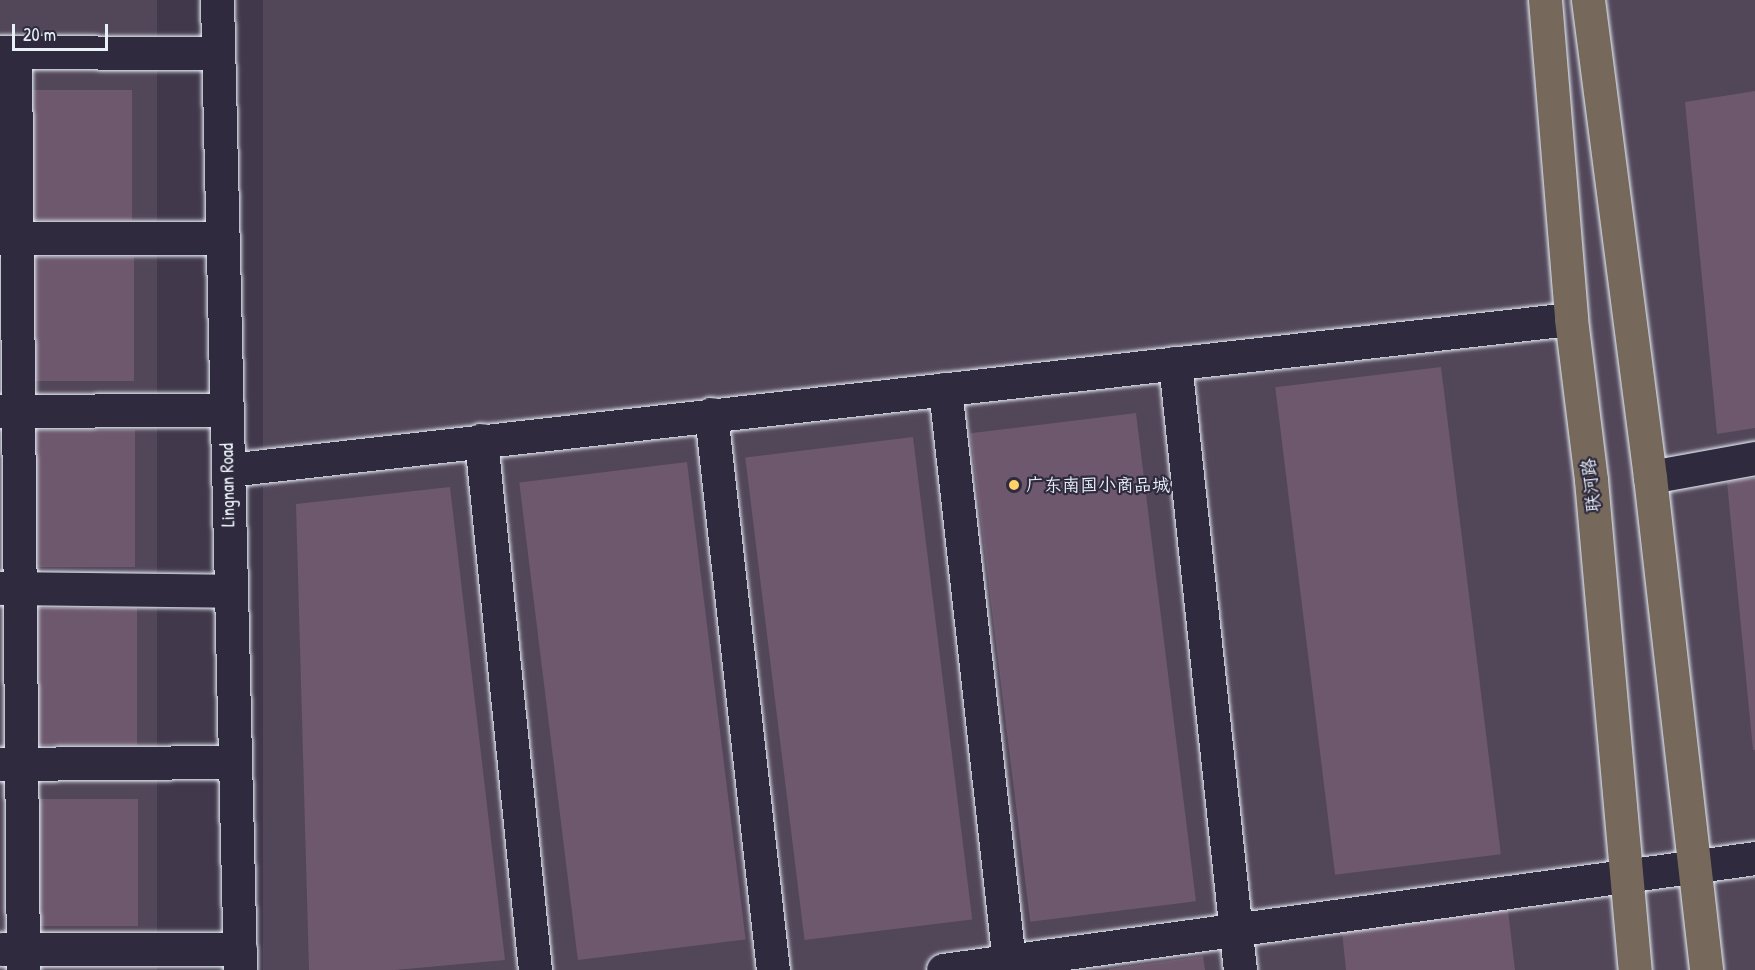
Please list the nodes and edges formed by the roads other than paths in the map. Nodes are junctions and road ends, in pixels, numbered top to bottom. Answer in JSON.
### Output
{"nodes":[{"id":1,"x":217,"y":0,"type":"edge"},
{"id":2,"x":1545,"y":0,"type":"edge"},
{"id":3,"x":1588,"y":0,"type":"edge"},
{"id":4,"x":7,"y":52,"type":"edge"},
{"id":5,"x":217,"y":53,"type":"junction"},
{"id":6,"x":8,"y":238,"type":"edge"},
{"id":7,"x":222,"y":238,"type":"junction"},
{"id":8,"x":1571,"y":319,"type":"junction"},
{"id":9,"x":1175,"y":363,"type":"junction"},
{"id":10,"x":945,"y":389,"type":"junction"},
{"id":11,"x":226,"y":410,"type":"junction"},
{"id":12,"x":9,"y":411,"type":"edge"},
{"id":13,"x":711,"y":414,"type":"junction"},
{"id":14,"x":481,"y":440,"type":"junction"},
{"id":15,"x":1755,"y":458,"type":"edge"},
{"id":16,"x":228,"y":470,"type":"junction"},
{"id":17,"x":1650,"y":477,"type":"junction"},
{"id":18,"x":10,"y":588,"type":"edge"},
{"id":19,"x":231,"y":591,"type":"junction"},
{"id":20,"x":235,"y":762,"type":"junction"},
{"id":21,"x":11,"y":764,"type":"edge"},
{"id":22,"x":1755,"y":858,"type":"edge"},
{"id":23,"x":1694,"y":867,"type":"junction"},
{"id":24,"x":1624,"y":877,"type":"junction"},
{"id":25,"x":1236,"y":930,"type":"junction"},
{"id":26,"x":15,"y":956,"type":"edge"},
{"id":27,"x":240,"y":960,"type":"edge"},
{"id":28,"x":1009,"y":965,"type":"edge"},
{"id":29,"x":535,"y":970,"type":"edge"},
{"id":30,"x":772,"y":970,"type":"edge"},
{"id":31,"x":943,"y":970,"type":"edge"},
{"id":32,"x":1240,"y":970,"type":"edge"},
{"id":33,"x":1635,"y":970,"type":"edge"},
{"id":34,"x":1706,"y":970,"type":"edge"}],
"edges":[{"from":1,"to":5,"type":"street","name":"Lingnan Road"},
{"from":2,"to":8,"type":"main road","name":"联河路"},
{"from":3,"to":17,"type":"main road"},
{"from":4,"to":5,"type":"street"},
{"from":4,"to":6,"type":"street"},
{"from":5,"to":7,"type":"street","name":"Lingnan Road"},
{"from":6,"to":7,"type":"street"},
{"from":6,"to":12,"type":"street"},
{"from":7,"to":11,"type":"street","name":"Lingnan Road"},
{"from":8,"to":9,"type":"street"},
{"from":8,"to":24,"type":"main road","name":"联河路"},
{"from":9,"to":10,"type":"street"},
{"from":9,"to":25,"type":"street"},
{"from":10,"to":13,"type":"street"},
{"from":10,"to":28,"type":"street"},
{"from":11,"to":12,"type":"street"},
{"from":11,"to":16,"type":"street","name":"Lingnan Road"},
{"from":12,"to":18,"type":"street"},
{"from":13,"to":14,"type":"street"},
{"from":13,"to":30,"type":"street"},
{"from":14,"to":16,"type":"street"},
{"from":14,"to":29,"type":"street"},
{"from":15,"to":17,"type":"street"},
{"from":16,"to":19,"type":"street","name":"Lingnan Road"},
{"from":17,"to":23,"type":"main road"},
{"from":18,"to":19,"type":"street"},
{"from":18,"to":21,"type":"street"},
{"from":19,"to":20,"type":"street","name":"Lingnan Road"},
{"from":20,"to":21,"type":"street"},
{"from":20,"to":27,"type":"street","name":"Lingnan Road"},
{"from":21,"to":26,"type":"street"},
{"from":22,"to":23,"type":"street"},
{"from":23,"to":24,"type":"street"},
{"from":23,"to":34,"type":"main road"},
{"from":24,"to":25,"type":"street"},
{"from":24,"to":33,"type":"main road","name":"联河路"},
{"from":25,"to":28,"type":"street"},
{"from":25,"to":32,"type":"street"},
{"from":26,"to":27,"type":"street"},
{"from":28,"to":31,"type":"street"}]}
